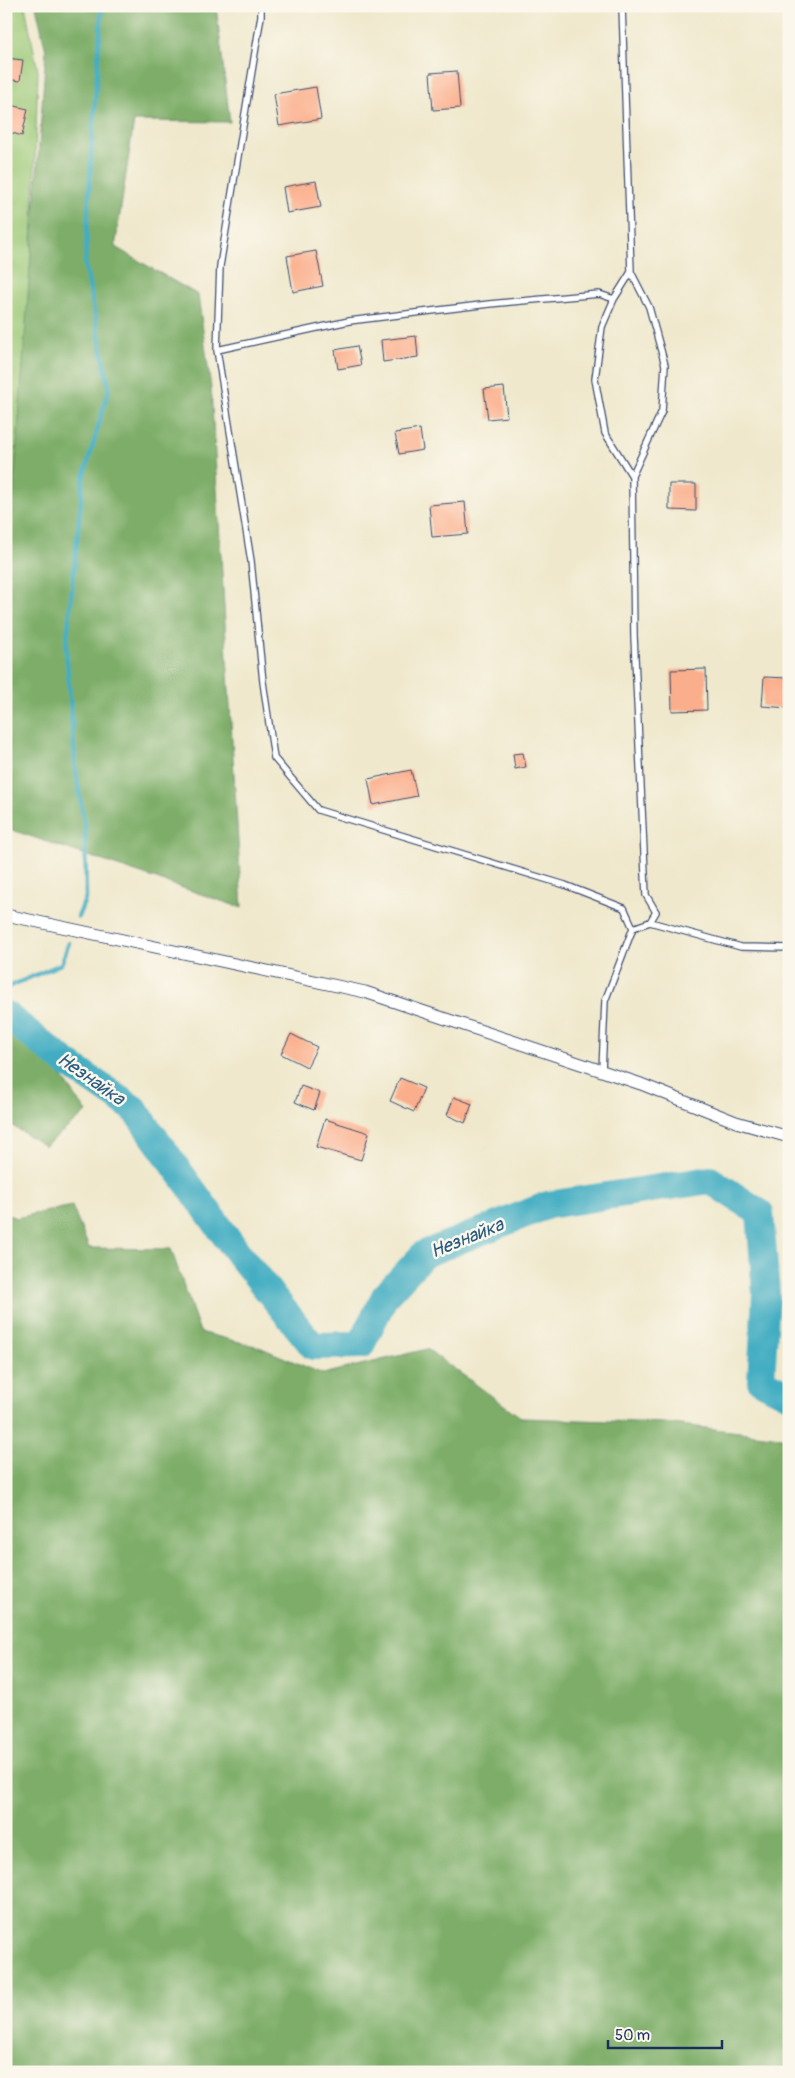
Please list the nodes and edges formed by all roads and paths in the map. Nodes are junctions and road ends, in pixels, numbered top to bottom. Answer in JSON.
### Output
{"nodes":[{"id":1,"x":261,"y":6,"type":"edge"},
{"id":2,"x":622,"y":6,"type":"edge"},
{"id":3,"x":631,"y":272,"type":"junction"},
{"id":4,"x":614,"y":298,"type":"junction"},
{"id":5,"x":217,"y":350,"type":"junction"},
{"id":6,"x":632,"y":476,"type":"junction"},
{"id":7,"x":6,"y":915,"type":"edge"},
{"id":8,"x":650,"y":922,"type":"junction"},
{"id":9,"x":633,"y":928,"type":"junction"},
{"id":10,"x":789,"y":948,"type":"edge"},
{"id":11,"x":602,"y":1071,"type":"junction"},
{"id":12,"x":789,"y":1137,"type":"edge"},
{"id":13,"x":789,"y":2066,"type":"edge"},
{"id":14,"x":782,"y":2072,"type":"edge"}],
"edges":[{"from":1,"to":5,"type":"lane"},
{"from":2,"to":3,"type":"lane"},
{"from":3,"to":4,"type":"lane"},
{"from":3,"to":6,"type":"lane"},
{"from":4,"to":5,"type":"lane"},
{"from":4,"to":6,"type":"lane"},
{"from":5,"to":9,"type":"lane"},
{"from":6,"to":8,"type":"lane"},
{"from":7,"to":11,"type":"street"},
{"from":8,"to":9,"type":"lane"},
{"from":8,"to":10,"type":"lane"},
{"from":9,"to":11,"type":"lane"},
{"from":11,"to":12,"type":"street"},
{"from":13,"to":14,"type":"path"}]}
